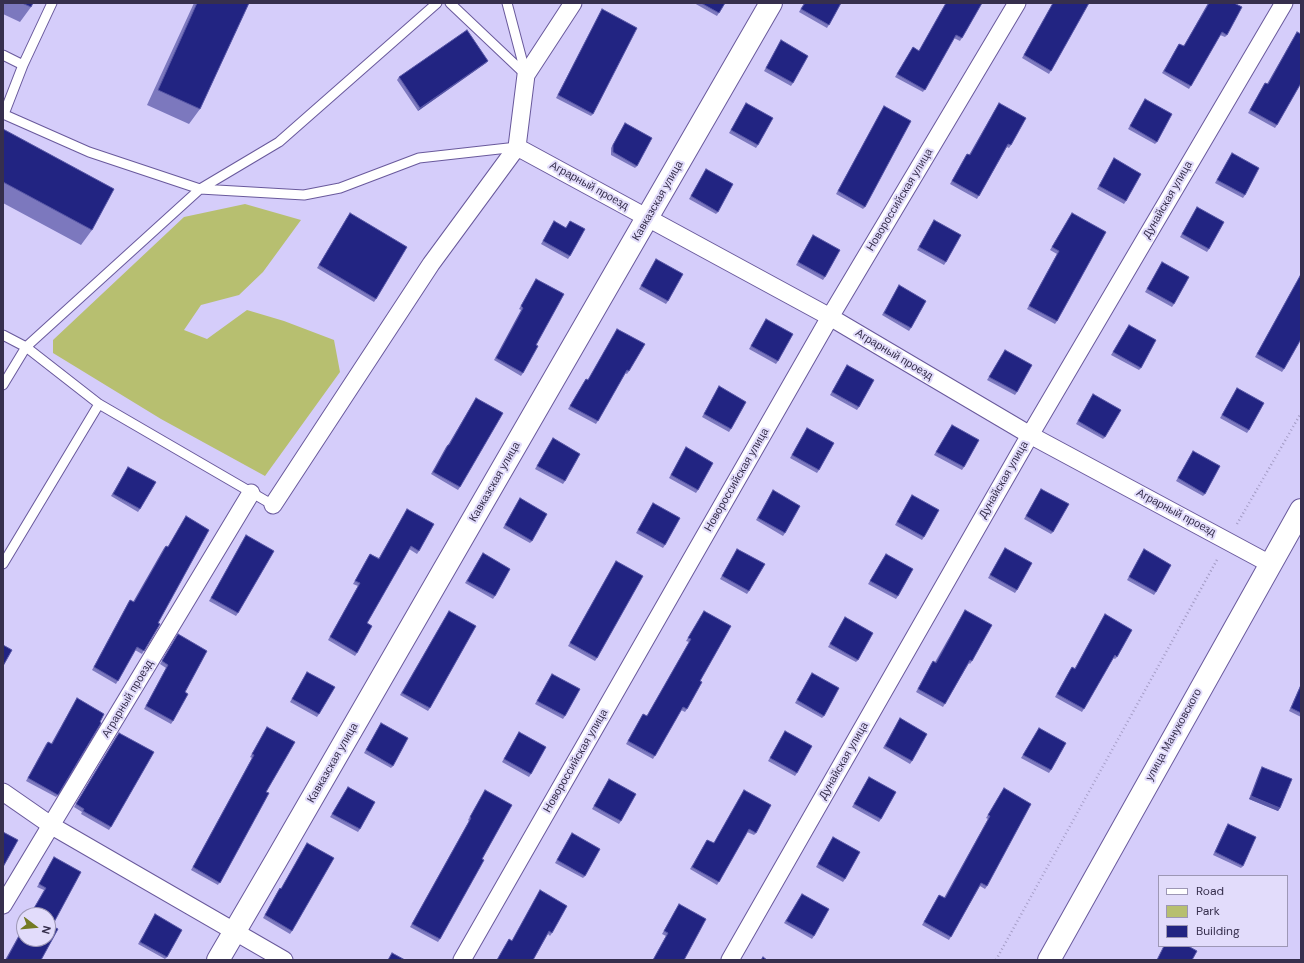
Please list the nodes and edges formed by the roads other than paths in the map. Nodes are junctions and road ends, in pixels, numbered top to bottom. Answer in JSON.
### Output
{"nodes":[{"id":1,"x":52,"y":3,"type":"edge"},
{"id":2,"x":438,"y":3,"type":"edge"},
{"id":3,"x":450,"y":3,"type":"edge"},
{"id":4,"x":507,"y":3,"type":"edge"},
{"id":5,"x":573,"y":3,"type":"edge"},
{"id":6,"x":772,"y":3,"type":"edge"},
{"id":7,"x":1017,"y":3,"type":"edge"},
{"id":8,"x":1284,"y":3,"type":"edge"},
{"id":9,"x":3,"y":55,"type":"edge"},
{"id":10,"x":23,"y":65,"type":"junction"},
{"id":11,"x":526,"y":75,"type":"junction"},
{"id":12,"x":3,"y":114,"type":"edge"},
{"id":13,"x":517,"y":146,"type":"junction"},
{"id":14,"x":200,"y":189,"type":"junction"},
{"id":15,"x":648,"y":219,"type":"junction"},
{"id":16,"x":830,"y":317,"type":"junction"},
{"id":17,"x":3,"y":335,"type":"edge"},
{"id":18,"x":26,"y":347,"type":"junction"},
{"id":19,"x":3,"y":385,"type":"edge"},
{"id":20,"x":99,"y":404,"type":"junction"},
{"id":21,"x":1030,"y":435,"type":"junction"},
{"id":22,"x":251,"y":493,"type":"junction"},
{"id":23,"x":273,"y":505,"type":"joint"},
{"id":24,"x":1301,"y":510,"type":"edge"},
{"id":25,"x":3,"y":564,"type":"edge"},
{"id":26,"x":1270,"y":564,"type":"junction"},
{"id":27,"x":3,"y":792,"type":"edge"},
{"id":28,"x":52,"y":826,"type":"junction"},
{"id":29,"x":3,"y":905,"type":"edge"},
{"id":30,"x":234,"y":932,"type":"junction"},
{"id":31,"x":218,"y":960,"type":"edge"},
{"id":32,"x":284,"y":960,"type":"edge"},
{"id":33,"x":462,"y":960,"type":"edge"},
{"id":34,"x":730,"y":960,"type":"edge"},
{"id":35,"x":1049,"y":960,"type":"edge"}],
"edges":[{"from":1,"to":10,"type":"lane"},
{"from":2,"to":14,"type":"lane"},
{"from":3,"to":11,"type":"lane"},
{"from":4,"to":11,"type":"lane"},
{"from":5,"to":11,"type":"street"},
{"from":6,"to":15,"type":"street","name":"Кавказская улица"},
{"from":7,"to":16,"type":"street","name":"Новороссийская улица"},
{"from":8,"to":21,"type":"street","name":"Дунайская улица"},
{"from":9,"to":10,"type":"lane"},
{"from":10,"to":12,"type":"lane"},
{"from":11,"to":13,"type":"street"},
{"from":12,"to":14,"type":"lane"},
{"from":13,"to":14,"type":"lane"},
{"from":13,"to":15,"type":"street","name":"Аграрный проезд"},
{"from":13,"to":23,"type":"street"},
{"from":14,"to":18,"type":"lane"},
{"from":15,"to":16,"type":"street","name":"Аграрный проезд"},
{"from":15,"to":30,"type":"street","name":"Кавказская улица"},
{"from":16,"to":21,"type":"street","name":"Аграрный проезд"},
{"from":16,"to":33,"type":"street","name":"Новороссийская улица"},
{"from":17,"to":18,"type":"lane"},
{"from":18,"to":19,"type":"lane"},
{"from":18,"to":20,"type":"lane"},
{"from":20,"to":22,"type":"lane"},
{"from":20,"to":25,"type":"lane"},
{"from":21,"to":26,"type":"street","name":"Аграрный проезд"},
{"from":21,"to":34,"type":"street","name":"Дунайская улица"},
{"from":22,"to":23,"type":"lane"},
{"from":22,"to":28,"type":"street","name":"Аграрный проезд"},
{"from":24,"to":26,"type":"street","name":"улица Мануковского"},
{"from":26,"to":35,"type":"street","name":"улица Мануковского"},
{"from":27,"to":28,"type":"street"},
{"from":28,"to":29,"type":"street","name":"Аграрный проезд"},
{"from":28,"to":30,"type":"street"},
{"from":30,"to":31,"type":"street","name":"Кавказская улица"},
{"from":30,"to":32,"type":"street"}]}
